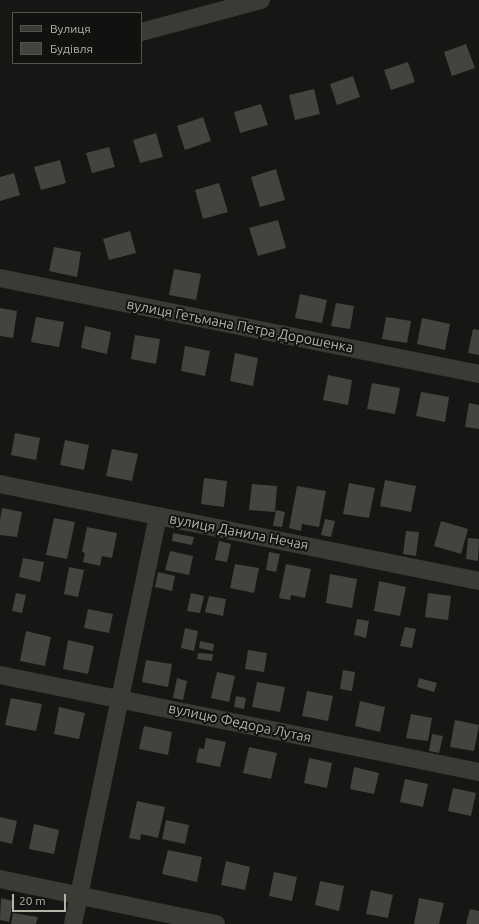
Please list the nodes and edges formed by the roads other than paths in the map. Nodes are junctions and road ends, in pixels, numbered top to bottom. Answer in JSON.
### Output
{"nodes":[{"id":1,"x":261,"y":0,"type":"edge"},
{"id":2,"x":142,"y":32,"type":"edge"},
{"id":3,"x":0,"y":278,"type":"edge"},
{"id":4,"x":479,"y":374,"type":"edge"},
{"id":5,"x":0,"y":484,"type":"edge"},
{"id":6,"x":158,"y":516,"type":"junction"},
{"id":7,"x":479,"y":580,"type":"edge"},
{"id":8,"x":0,"y":674,"type":"edge"},
{"id":9,"x":120,"y":699,"type":"junction"},
{"id":10,"x":479,"y":772,"type":"edge"},
{"id":11,"x":0,"y":880,"type":"edge"},
{"id":12,"x":79,"y":896,"type":"junction"},
{"id":13,"x":73,"y":924,"type":"edge"},
{"id":14,"x":216,"y":924,"type":"edge"}],
"edges":[{"from":1,"to":2,"type":"street"},
{"from":3,"to":4,"type":"street","name":"вулиця Гетьмана Петра Дорошенка"},
{"from":5,"to":6,"type":"street","name":"вулиця Данила Нечая"},
{"from":6,"to":7,"type":"street","name":"вулиця Данила Нечая"},
{"from":6,"to":9,"type":"street"},
{"from":8,"to":9,"type":"street","name":"вулицю Федора Лутая"},
{"from":9,"to":10,"type":"street","name":"вулицю Федора Лутая"},
{"from":9,"to":12,"type":"street"},
{"from":11,"to":12,"type":"street"},
{"from":12,"to":13,"type":"street"},
{"from":12,"to":14,"type":"street"}]}
